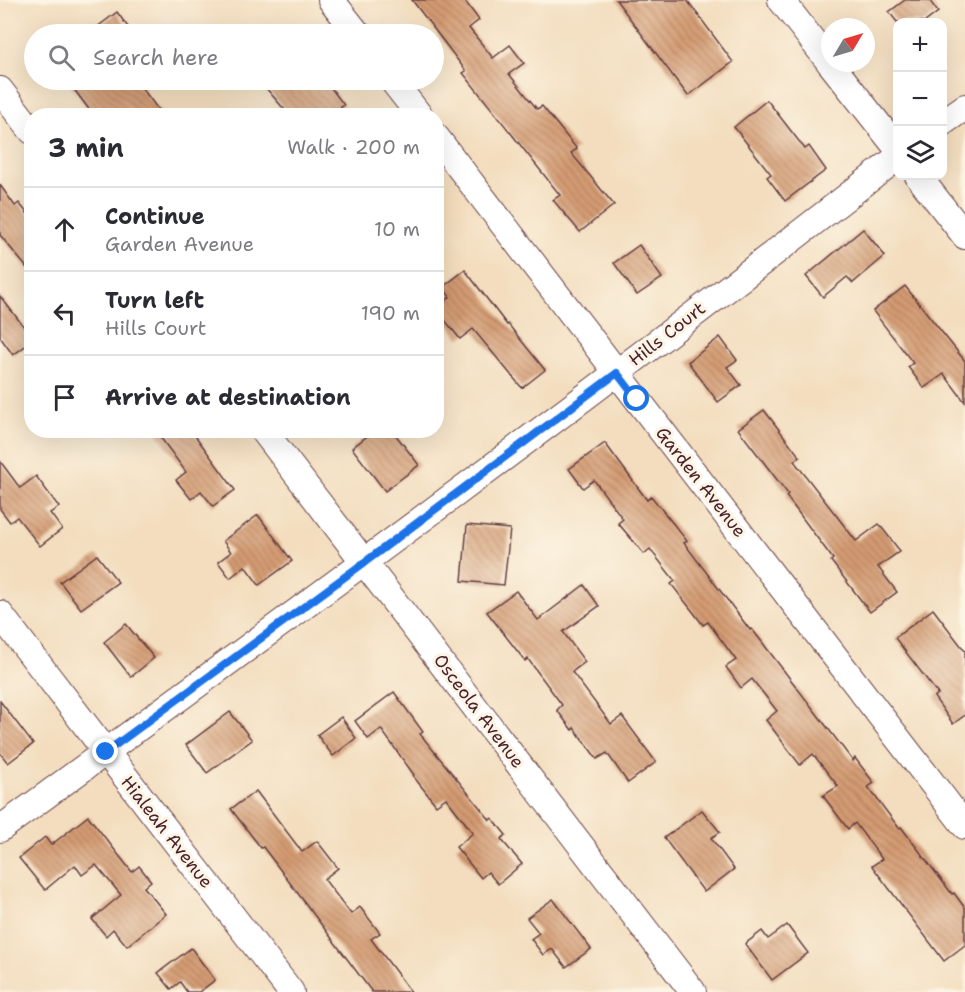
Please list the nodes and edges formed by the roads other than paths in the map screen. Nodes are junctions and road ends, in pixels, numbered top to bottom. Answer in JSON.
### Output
{"nodes":[{"id":1,"x":331,"y":0,"type":"edge"},
{"id":2,"x":781,"y":0,"type":"edge"},
{"id":3,"x":350,"y":24,"type":"edge"},
{"id":4,"x":821,"y":51,"type":"edge"},
{"id":5,"x":837,"y":72,"type":"edge"},
{"id":6,"x":0,"y":90,"type":"edge"},
{"id":7,"x":400,"y":90,"type":"edge"},
{"id":8,"x":965,"y":107,"type":"edge"},
{"id":9,"x":414,"y":108,"type":"edge"},
{"id":10,"x":24,"y":120,"type":"edge"},
{"id":11,"x":947,"y":120,"type":"edge"},
{"id":12,"x":893,"y":144,"type":"edge"},
{"id":13,"x":444,"y":147,"type":"edge"},
{"id":14,"x":893,"y":160,"type":"edge"},
{"id":15,"x":921,"y":180,"type":"edge"},
{"id":16,"x":965,"y":236,"type":"edge"},
{"id":17,"x":617,"y":373,"type":"junction"},
{"id":18,"x":269,"y":438,"type":"edge"},
{"id":19,"x":365,"y":562,"type":"junction"},
{"id":20,"x":0,"y":614,"type":"edge"},
{"id":21,"x":106,"y":752,"type":"junction"},
{"id":22,"x":965,"y":826,"type":"edge"},
{"id":23,"x":0,"y":829,"type":"edge"},
{"id":24,"x":291,"y":992,"type":"edge"},
{"id":25,"x":693,"y":992,"type":"edge"}],
"edges":[{"from":1,"to":3,"type":"street"},
{"from":2,"to":4,"type":"street"},
{"from":5,"to":12,"type":"street"},
{"from":6,"to":10,"type":"street"},
{"from":7,"to":9,"type":"street"},
{"from":8,"to":11,"type":"street"},
{"from":13,"to":17,"type":"street","name":"Garden Avenue"},
{"from":14,"to":17,"type":"street","name":"Hills Court"},
{"from":15,"to":16,"type":"street"},
{"from":17,"to":19,"type":"street","name":"Hills Court"},
{"from":17,"to":22,"type":"street","name":"Garden Avenue"},
{"from":18,"to":19,"type":"street","name":"Osceola Avenue"},
{"from":19,"to":21,"type":"street","name":"Hills Court"},
{"from":19,"to":25,"type":"street","name":"Osceola Avenue"},
{"from":20,"to":21,"type":"street","name":"Hialeah Avenue"},
{"from":21,"to":23,"type":"street","name":"Hills Court"},
{"from":21,"to":24,"type":"street","name":"Hialeah Avenue"}]}
